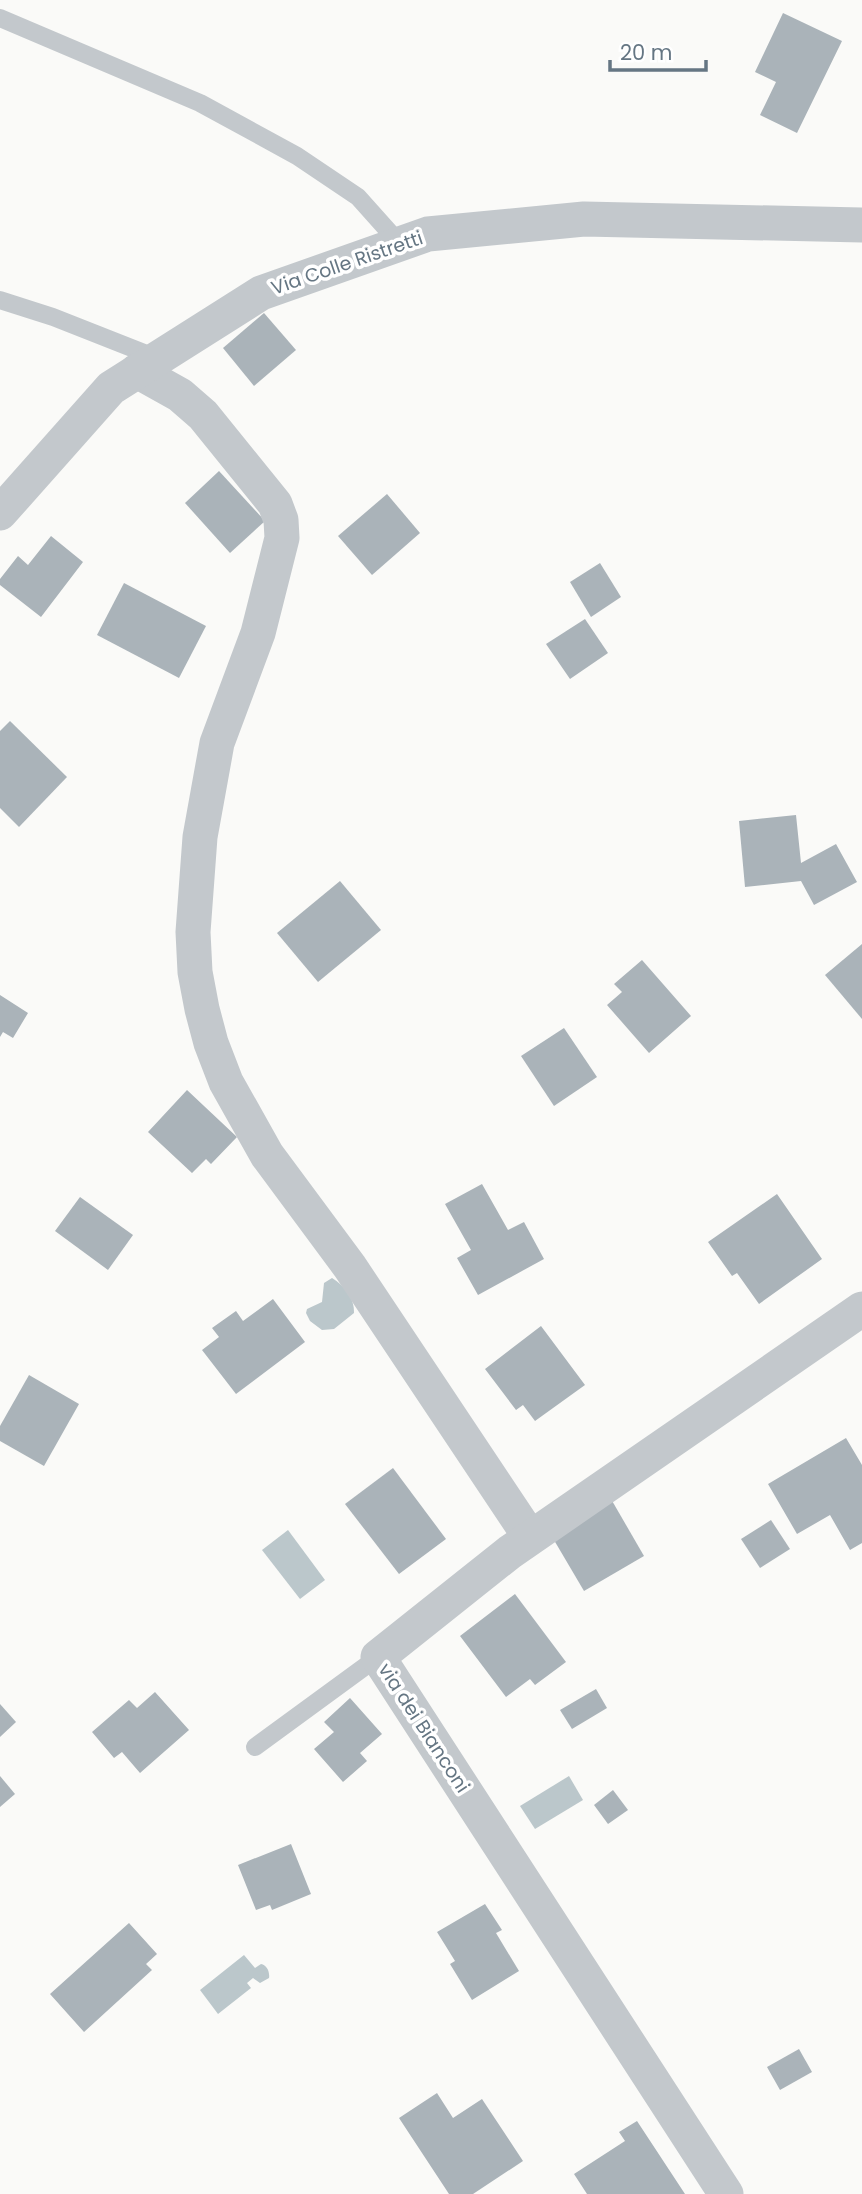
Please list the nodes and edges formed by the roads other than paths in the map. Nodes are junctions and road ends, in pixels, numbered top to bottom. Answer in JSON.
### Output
{"nodes":[{"id":1,"x":0,"y":18,"type":"edge"},
{"id":2,"x":862,"y":225,"type":"edge"},
{"id":3,"x":400,"y":244,"type":"junction"},
{"id":4,"x":0,"y":300,"type":"edge"},
{"id":5,"x":147,"y":365,"type":"junction"},
{"id":6,"x":0,"y":513,"type":"edge"},
{"id":7,"x":862,"y":1309,"type":"edge"},
{"id":8,"x":530,"y":1537,"type":"junction"},
{"id":9,"x":379,"y":1657,"type":"junction"},
{"id":10,"x":255,"y":1747,"type":"dead end"},
{"id":11,"x":726,"y":2194,"type":"edge"}],
"edges":[{"from":1,"to":3,"type":"lane"},
{"from":2,"to":3,"type":"street","name":"Via Colle Ristretti"},
{"from":3,"to":5,"type":"street","name":"Via Colle Ristretti"},
{"from":4,"to":5,"type":"lane"},
{"from":5,"to":6,"type":"street","name":"Via Colle Ristretti"},
{"from":5,"to":8,"type":"street"},
{"from":7,"to":8,"type":"street","name":"via dei Bianconi"},
{"from":8,"to":9,"type":"street","name":"via dei Bianconi"},
{"from":9,"to":10,"type":"lane"},
{"from":9,"to":11,"type":"street","name":"via dei Bianconi"}]}
